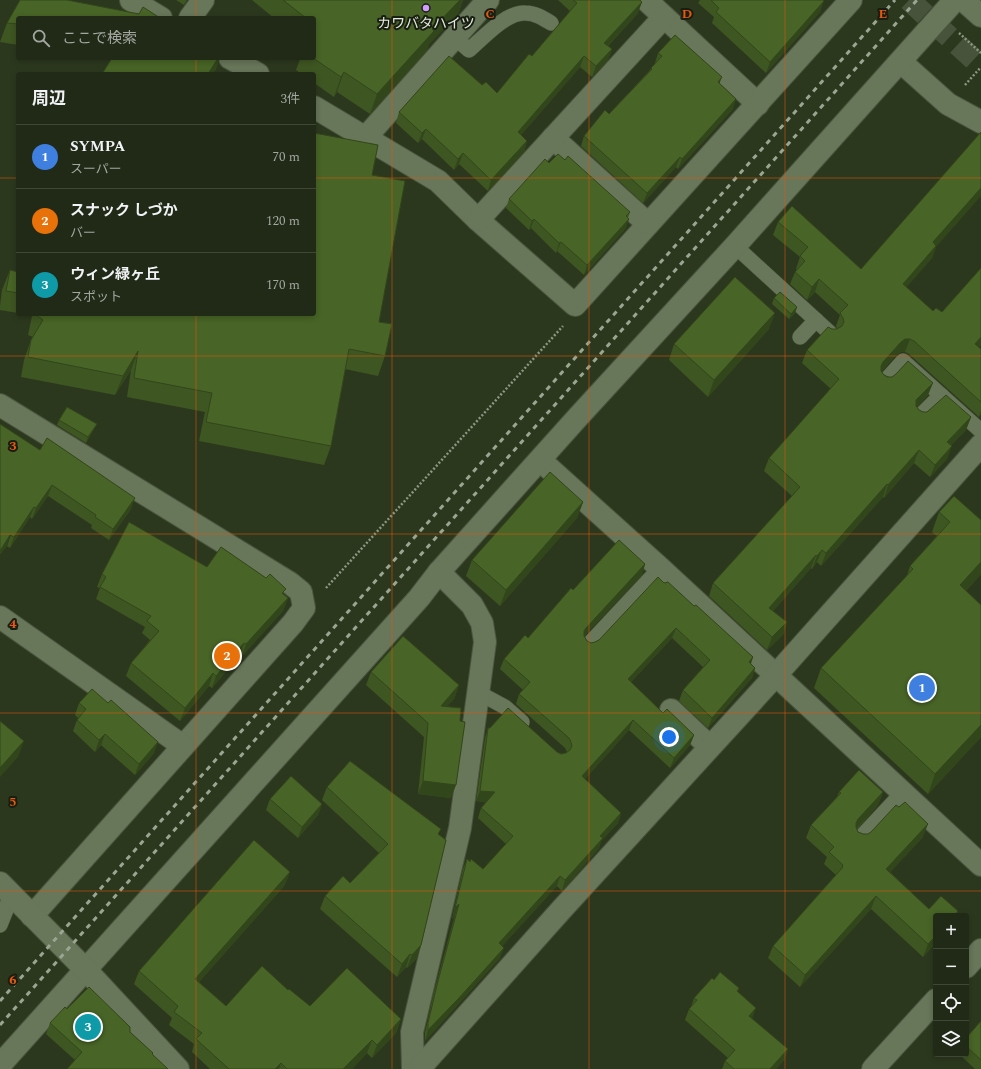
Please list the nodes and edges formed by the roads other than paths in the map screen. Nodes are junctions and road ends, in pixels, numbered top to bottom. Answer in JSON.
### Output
{"nodes":[{"id":1,"x":131,"y":0,"type":"edge"},
{"id":2,"x":203,"y":0,"type":"edge"},
{"id":3,"x":488,"y":0,"type":"edge"},
{"id":4,"x":646,"y":0,"type":"edge"},
{"id":5,"x":955,"y":0,"type":"edge"},
{"id":6,"x":962,"y":0,"type":"edge"},
{"id":7,"x":843,"y":3,"type":"edge"},
{"id":8,"x":159,"y":16,"type":"edge"},
{"id":9,"x":191,"y":16,"type":"edge"},
{"id":10,"x":981,"y":16,"type":"edge"},
{"id":11,"x":664,"y":17,"type":"junction"},
{"id":12,"x":551,"y":23,"type":"dead end"},
{"id":13,"x":454,"y":38,"type":"junction"},
{"id":14,"x":234,"y":60,"type":"edge"},
{"id":15,"x":901,"y":62,"type":"junction"},
{"id":16,"x":254,"y":72,"type":"edge"},
{"id":17,"x":758,"y":104,"type":"junction"},
{"id":18,"x":316,"y":108,"type":"edge"},
{"id":19,"x":981,"y":122,"type":"edge"},
{"id":20,"x":366,"y":137,"type":"junction"},
{"id":21,"x":553,"y":138,"type":"junction"},
{"id":22,"x":478,"y":220,"type":"junction"},
{"id":23,"x":648,"y":224,"type":"junction"},
{"id":24,"x":735,"y":246,"type":"junction"},
{"id":25,"x":816,"y":320,"type":"junction"},
{"id":26,"x":830,"y":333,"type":"edge"},
{"id":27,"x":800,"y":337,"type":"dead end"},
{"id":28,"x":885,"y":380,"type":"edge"},
{"id":29,"x":941,"y":395,"type":"junction"},
{"id":30,"x":0,"y":405,"type":"edge"},
{"id":31,"x":920,"y":416,"type":"edge"},
{"id":32,"x":981,"y":431,"type":"edge"},
{"id":33,"x":981,"y":445,"type":"edge"},
{"id":34,"x":540,"y":460,"type":"junction"},
{"id":35,"x":660,"y":568,"type":"junction"},
{"id":36,"x":439,"y":572,"type":"junction"},
{"id":37,"x":0,"y":617,"type":"edge"},
{"id":38,"x":589,"y":644,"type":"edge"},
{"id":39,"x":776,"y":675,"type":"junction"},
{"id":40,"x":479,"y":693,"type":"junction"},
{"id":41,"x":671,"y":710,"type":"dead end"},
{"id":42,"x":532,"y":731,"type":"edge"},
{"id":43,"x":183,"y":746,"type":"junction"},
{"id":44,"x":710,"y":746,"type":"junction"},
{"id":45,"x":902,"y":792,"type":"junction"},
{"id":46,"x":860,"y":838,"type":"edge"},
{"id":47,"x":981,"y":865,"type":"edge"},
{"id":48,"x":5,"y":888,"type":"edge"},
{"id":49,"x":32,"y":916,"type":"junction"},
{"id":50,"x":0,"y":925,"type":"edge"},
{"id":51,"x":981,"y":950,"type":"edge"},
{"id":52,"x":969,"y":964,"type":"edge"},
{"id":53,"x":86,"y":970,"type":"junction"},
{"id":54,"x":933,"y":1003,"type":"edge"},
{"id":55,"x":0,"y":1065,"type":"edge"},
{"id":56,"x":174,"y":1067,"type":"edge"},
{"id":57,"x":412,"y":1069,"type":"edge"},
{"id":58,"x":418,"y":1069,"type":"edge"},
{"id":59,"x":874,"y":1069,"type":"edge"}],
"edges":[{"from":1,"to":8,"type":"street"},
{"from":2,"to":9,"type":"street"},
{"from":3,"to":13,"type":"street"},
{"from":4,"to":11,"type":"street"},
{"from":5,"to":15,"type":"street"},
{"from":6,"to":10,"type":"street"},
{"from":7,"to":17,"type":"street"},
{"from":11,"to":17,"type":"street"},
{"from":11,"to":21,"type":"street"},
{"from":12,"to":13,"type":"lane"},
{"from":13,"to":20,"type":"street"},
{"from":14,"to":16,"type":"street"},
{"from":15,"to":19,"type":"street"},
{"from":15,"to":24,"type":"street"},
{"from":17,"to":23,"type":"street"},
{"from":18,"to":20,"type":"street"},
{"from":20,"to":22,"type":"street"},
{"from":21,"to":22,"type":"street"},
{"from":21,"to":23,"type":"street"},
{"from":22,"to":23,"type":"street"},
{"from":24,"to":25,"type":"lane"},
{"from":24,"to":34,"type":"street"},
{"from":25,"to":26,"type":"lane"},
{"from":25,"to":27,"type":"lane"},
{"from":28,"to":29,"type":"lane"},
{"from":29,"to":31,"type":"lane"},
{"from":29,"to":32,"type":"lane"},
{"from":30,"to":43,"type":"street"},
{"from":33,"to":39,"type":"street"},
{"from":34,"to":35,"type":"street"},
{"from":34,"to":36,"type":"street"},
{"from":35,"to":38,"type":"lane"},
{"from":35,"to":39,"type":"street"},
{"from":36,"to":40,"type":"street"},
{"from":36,"to":53,"type":"street"},
{"from":37,"to":43,"type":"street"},
{"from":39,"to":44,"type":"street"},
{"from":39,"to":45,"type":"street"},
{"from":40,"to":42,"type":"lane"},
{"from":40,"to":57,"type":"street"},
{"from":41,"to":44,"type":"street"},
{"from":43,"to":49,"type":"street"},
{"from":44,"to":58,"type":"street"},
{"from":45,"to":46,"type":"lane"},
{"from":45,"to":47,"type":"street"},
{"from":48,"to":49,"type":"street"},
{"from":48,"to":50,"type":"lane"},
{"from":49,"to":53,"type":"street"},
{"from":51,"to":52,"type":"street"},
{"from":53,"to":55,"type":"street"},
{"from":53,"to":56,"type":"street"},
{"from":54,"to":59,"type":"street"}]}
